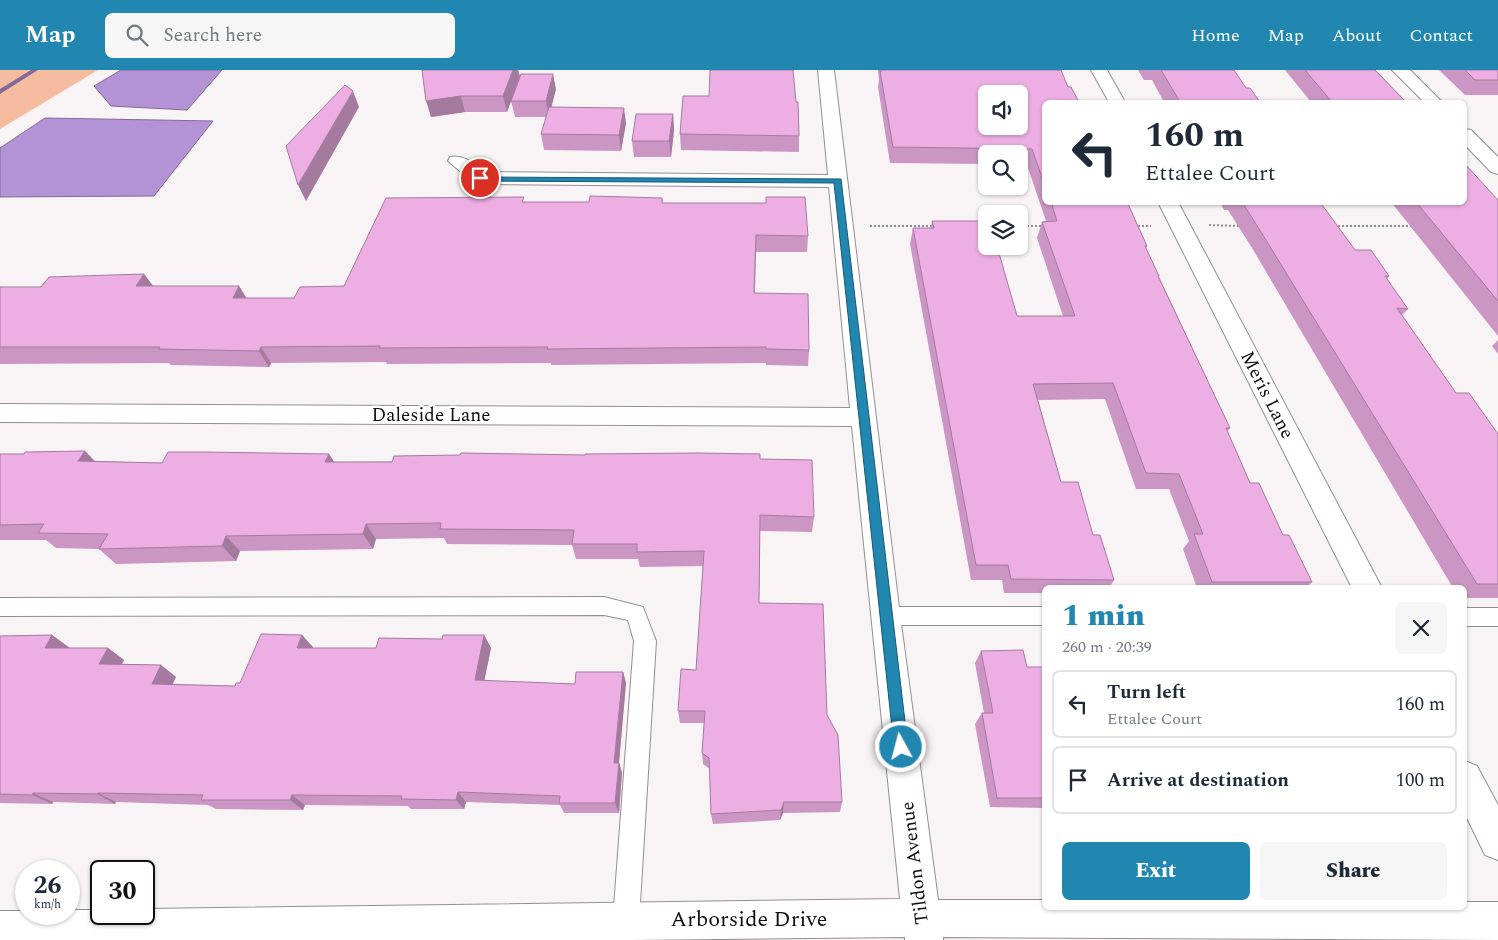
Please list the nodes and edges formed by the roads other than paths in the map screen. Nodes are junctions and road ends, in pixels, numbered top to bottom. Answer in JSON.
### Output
{"nodes":[{"id":1,"x":826,"y":70,"type":"edge"},
{"id":2,"x":1099,"y":70,"type":"edge"},
{"id":3,"x":1400,"y":70,"type":"edge"},
{"id":4,"x":1116,"y":100,"type":"edge"},
{"id":5,"x":1432,"y":100,"type":"edge"},
{"id":6,"x":1467,"y":136,"type":"edge"},
{"id":7,"x":457,"y":161,"type":"dead end"},
{"id":8,"x":1498,"y":168,"type":"edge"},
{"id":9,"x":838,"y":181,"type":"junction"},
{"id":10,"x":1170,"y":205,"type":"edge"},
{"id":11,"x":0,"y":413,"type":"edge"},
{"id":12,"x":863,"y":416,"type":"junction"},
{"id":13,"x":1365,"y":585,"type":"edge"},
{"id":14,"x":0,"y":607,"type":"edge"},
{"id":15,"x":885,"y":616,"type":"junction"},
{"id":16,"x":1042,"y":616,"type":"edge"},
{"id":17,"x":1467,"y":617,"type":"edge"},
{"id":18,"x":1498,"y":617,"type":"edge"},
{"id":19,"x":1467,"y":782,"type":"edge"},
{"id":20,"x":1498,"y":842,"type":"edge"},
{"id":21,"x":626,"y":920,"type":"junction"},
{"id":22,"x":1498,"y":921,"type":"edge"},
{"id":23,"x":922,"y":929,"type":"edge"},
{"id":24,"x":0,"y":930,"type":"edge"}],
"edges":[{"from":1,"to":9,"type":"street","name":"Tildon Avenue"},
{"from":2,"to":4,"type":"street"},
{"from":3,"to":5,"type":"street"},
{"from":6,"to":8,"type":"street"},
{"from":7,"to":9,"type":"street"},
{"from":9,"to":12,"type":"street","name":"Tildon Avenue"},
{"from":10,"to":13,"type":"street","name":"Meris Lane"},
{"from":11,"to":12,"type":"street","name":"Daleside Lane"},
{"from":12,"to":15,"type":"street","name":"Tildon Avenue"},
{"from":14,"to":21,"type":"lane"},
{"from":15,"to":16,"type":"lane"},
{"from":15,"to":23,"type":"street","name":"Tildon Avenue"},
{"from":17,"to":18,"type":"lane"},
{"from":19,"to":20,"type":"street"},
{"from":21,"to":23,"type":"street","name":"Arborside Drive"},
{"from":21,"to":24,"type":"street","name":"Arborside Drive"},
{"from":22,"to":23,"type":"street","name":"Arborside Drive"}]}
